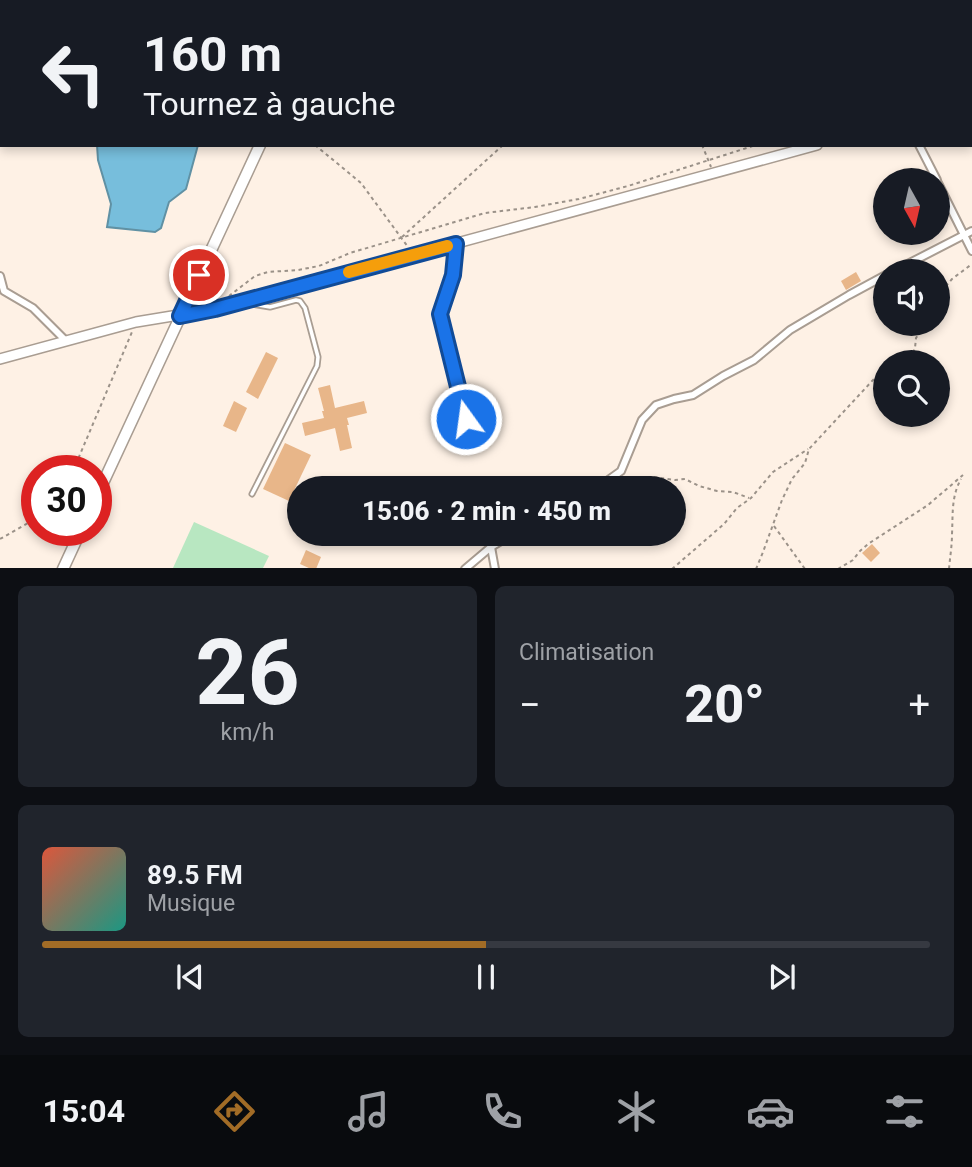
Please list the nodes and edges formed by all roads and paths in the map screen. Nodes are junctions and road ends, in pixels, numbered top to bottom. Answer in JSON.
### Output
{"nodes":[{"id":1,"x":259,"y":147,"type":"edge"},
{"id":2,"x":316,"y":147,"type":"edge"},
{"id":3,"x":501,"y":147,"type":"edge"},
{"id":4,"x":703,"y":147,"type":"edge"},
{"id":5,"x":749,"y":147,"type":"edge"},
{"id":6,"x":810,"y":147,"type":"edge"},
{"id":7,"x":920,"y":147,"type":"edge"},
{"id":8,"x":708,"y":159,"type":"junction"},
{"id":9,"x":930,"y":168,"type":"edge"},
{"id":10,"x":714,"y":174,"type":"junction"},
{"id":11,"x":950,"y":207,"type":"edge"},
{"id":12,"x":972,"y":230,"type":"edge"},
{"id":13,"x":964,"y":235,"type":"junction"},
{"id":14,"x":401,"y":238,"type":"junction"},
{"id":15,"x":456,"y":244,"type":"junction"},
{"id":16,"x":972,"y":251,"type":"edge"},
{"id":17,"x":414,"y":255,"type":"junction"},
{"id":18,"x":917,"y":259,"type":"edge"},
{"id":19,"x":972,"y":264,"type":"edge"},
{"id":20,"x":0,"y":276,"type":"edge"},
{"id":21,"x":950,"y":281,"type":"edge"},
{"id":22,"x":873,"y":282,"type":"edge"},
{"id":23,"x":240,"y":302,"type":"junction"},
{"id":24,"x":215,"y":309,"type":"junction"},
{"id":25,"x":180,"y":316,"type":"junction"},
{"id":26,"x":136,"y":322,"type":"junction"},
{"id":27,"x":66,"y":341,"type":"junction"},
{"id":28,"x":0,"y":359,"type":"edge"},
{"id":29,"x":873,"y":378,"type":"edge"},
{"id":30,"x":468,"y":432,"type":"dead end"},
{"id":31,"x":809,"y":449,"type":"junction"},
{"id":32,"x":81,"y":455,"type":"edge"},
{"id":33,"x":112,"y":463,"type":"edge"},
{"id":34,"x":614,"y":476,"type":"edge"},
{"id":35,"x":686,"y":480,"type":"edge"},
{"id":36,"x":252,"y":494,"type":"dead end"},
{"id":37,"x":751,"y":498,"type":"junction"},
{"id":38,"x":773,"y":525,"type":"junction"},
{"id":39,"x":21,"y":527,"type":"edge"},
{"id":40,"x":0,"y":539,"type":"edge"},
{"id":41,"x":74,"y":546,"type":"edge"},
{"id":42,"x":491,"y":547,"type":"joint"},
{"id":43,"x":63,"y":568,"type":"edge"},
{"id":44,"x":466,"y":568,"type":"edge"},
{"id":45,"x":495,"y":568,"type":"edge"},
{"id":46,"x":673,"y":568,"type":"edge"},
{"id":47,"x":756,"y":568,"type":"edge"},
{"id":48,"x":804,"y":568,"type":"edge"},
{"id":49,"x":840,"y":568,"type":"edge"},
{"id":50,"x":949,"y":568,"type":"edge"}],
"edges":[{"from":1,"to":25,"type":"main road"},
{"from":2,"to":14,"type":"path"},
{"from":3,"to":14,"type":"path"},
{"from":4,"to":8,"type":"path"},
{"from":5,"to":8,"type":"path"},
{"from":6,"to":10,"type":"main road"},
{"from":7,"to":9,"type":"street"},
{"from":8,"to":10,"type":"path"},
{"from":8,"to":14,"type":"path"},
{"from":10,"to":15,"type":"main road"},
{"from":11,"to":13,"type":"street"},
{"from":12,"to":13,"type":"street"},
{"from":13,"to":16,"type":"street"},
{"from":13,"to":18,"type":"street"},
{"from":14,"to":17,"type":"path"},
{"from":14,"to":24,"type":"path"},
{"from":15,"to":17,"type":"main road"},
{"from":15,"to":30,"type":"street"},
{"from":17,"to":23,"type":"main road"},
{"from":19,"to":21,"type":"path"},
{"from":20,"to":27,"type":"street"},
{"from":22,"to":34,"type":"street"},
{"from":23,"to":24,"type":"main road"},
{"from":23,"to":36,"type":"lane"},
{"from":24,"to":25,"type":"main road"},
{"from":25,"to":26,"type":"main road"},
{"from":25,"to":33,"type":"main road"},
{"from":26,"to":27,"type":"main road"},
{"from":26,"to":32,"type":"path"},
{"from":27,"to":28,"type":"main road"},
{"from":29,"to":31,"type":"path"},
{"from":31,"to":37,"type":"path"},
{"from":31,"to":38,"type":"path"},
{"from":35,"to":37,"type":"path"},
{"from":37,"to":46,"type":"path"},
{"from":38,"to":47,"type":"path"},
{"from":38,"to":48,"type":"path"},
{"from":39,"to":40,"type":"path"},
{"from":41,"to":43,"type":"main road"},
{"from":42,"to":44,"type":"street"},
{"from":42,"to":45,"type":"street"},
{"from":49,"to":50,"type":"path"}]}
